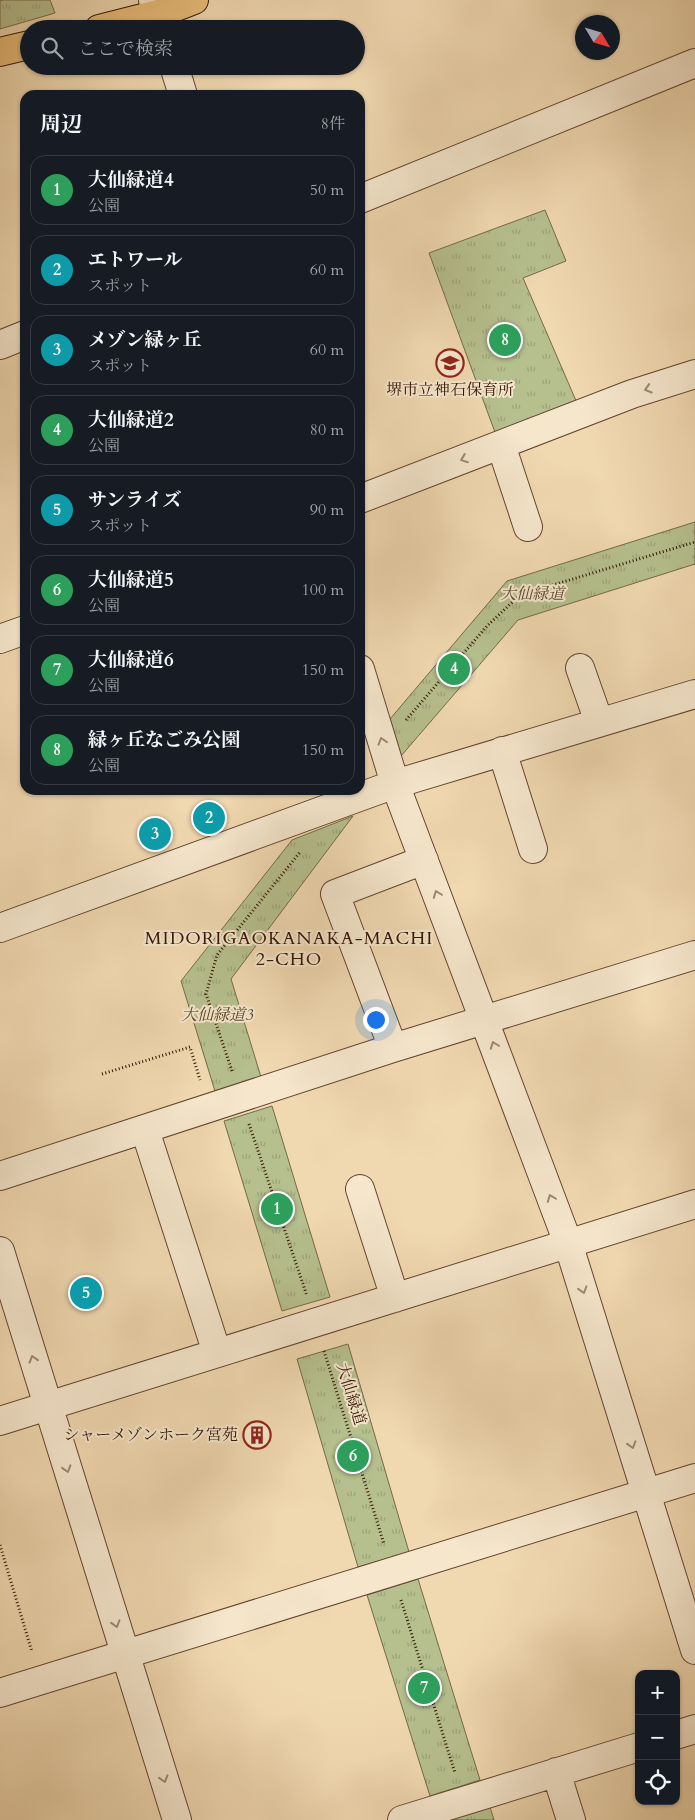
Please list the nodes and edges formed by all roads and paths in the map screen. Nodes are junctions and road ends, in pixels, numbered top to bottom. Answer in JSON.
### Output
{"nodes":[{"id":1,"x":194,"y":0,"type":"edge"},
{"id":2,"x":158,"y":14,"type":"edge"},
{"id":3,"x":134,"y":20,"type":"edge"},
{"id":4,"x":20,"y":47,"type":"edge"},
{"id":5,"x":0,"y":52,"type":"edge"},
{"id":6,"x":695,"y":63,"type":"edge"},
{"id":7,"x":177,"y":75,"type":"edge"},
{"id":8,"x":181,"y":90,"type":"edge"},
{"id":9,"x":365,"y":197,"type":"edge"},
{"id":10,"x":20,"y":336,"type":"edge"},
{"id":11,"x":0,"y":345,"type":"edge"},
{"id":12,"x":695,"y":374,"type":"edge"},
{"id":13,"x":501,"y":445,"type":"junction"},
{"id":14,"x":365,"y":497,"type":"edge"},
{"id":15,"x":528,"y":527,"type":"dead end"},
{"id":16,"x":695,"y":542,"type":"edge"},
{"id":17,"x":20,"y":632,"type":"edge"},
{"id":18,"x":0,"y":639,"type":"edge"},
{"id":19,"x":580,"y":668,"type":"dead end"},
{"id":20,"x":365,"y":685,"type":"edge"},
{"id":21,"x":695,"y":694,"type":"edge"},
{"id":22,"x":599,"y":722,"type":"junction"},
{"id":23,"x":401,"y":726,"type":"dead end"},
{"id":24,"x":502,"y":751,"type":"junction"},
{"id":25,"x":395,"y":784,"type":"junction"},
{"id":26,"x":365,"y":795,"type":"edge"},
{"id":27,"x":365,"y":795,"type":"edge"},
{"id":28,"x":306,"y":844,"type":"dead end"},
{"id":29,"x":533,"y":848,"type":"dead end"},
{"id":30,"x":424,"y":860,"type":"junction"},
{"id":31,"x":0,"y":928,"type":"edge"},
{"id":32,"x":695,"y":955,"type":"edge"},
{"id":33,"x":485,"y":1020,"type":"junction"},
{"id":34,"x":393,"y":1048,"type":"junction"},
{"id":35,"x":102,"y":1074,"type":"dead end"},
{"id":36,"x":234,"y":1076,"type":"dead end"},
{"id":37,"x":210,"y":1109,"type":"junction"},
{"id":38,"x":249,"y":1124,"type":"dead end"},
{"id":39,"x":145,"y":1130,"type":"junction"},
{"id":40,"x":0,"y":1176,"type":"edge"},
{"id":41,"x":360,"y":1189,"type":"dead end"},
{"id":42,"x":695,"y":1204,"type":"edge"},
{"id":43,"x":568,"y":1243,"type":"junction"},
{"id":44,"x":0,"y":1250,"type":"edge"},
{"id":45,"x":395,"y":1298,"type":"junction"},
{"id":46,"x":309,"y":1304,"type":"dead end"},
{"id":47,"x":324,"y":1351,"type":"dead end"},
{"id":48,"x":217,"y":1353,"type":"junction"},
{"id":49,"x":47,"y":1406,"type":"junction"},
{"id":50,"x":0,"y":1421,"type":"edge"},
{"id":51,"x":695,"y":1478,"type":"edge"},
{"id":52,"x":647,"y":1493,"type":"junction"},
{"id":53,"x":0,"y":1545,"type":"edge"},
{"id":54,"x":386,"y":1549,"type":"dead end"},
{"id":55,"x":399,"y":1594,"type":"dead end"},
{"id":56,"x":695,"y":1650,"type":"edge"},
{"id":57,"x":125,"y":1654,"type":"junction"},
{"id":58,"x":41,"y":1680,"type":"junction"},
{"id":59,"x":0,"y":1693,"type":"edge"},
{"id":60,"x":695,"y":1729,"type":"edge"},
{"id":61,"x":680,"y":1734,"type":"edge"},
{"id":62,"x":635,"y":1748,"type":"edge"},
{"id":63,"x":556,"y":1772,"type":"junction"},
{"id":64,"x":456,"y":1778,"type":"dead end"},
{"id":65,"x":177,"y":1820,"type":"edge"},
{"id":66,"x":402,"y":1820,"type":"edge"},
{"id":67,"x":571,"y":1820,"type":"edge"}],
"edges":[{"from":1,"to":2,"type":"main road"},
{"from":2,"to":3,"type":"main road"},
{"from":4,"to":5,"type":"main road"},
{"from":6,"to":9,"type":"street"},
{"from":7,"to":8,"type":"street"},
{"from":10,"to":11,"type":"street"},
{"from":12,"to":13,"type":"street","one_way":true},
{"from":13,"to":14,"type":"street","one_way":true},
{"from":13,"to":15,"type":"street"},
{"from":16,"to":23,"type":"path"},
{"from":17,"to":18,"type":"street"},
{"from":19,"to":22,"type":"street"},
{"from":25,"to":20,"type":"street","one_way":true},
{"from":21,"to":22,"type":"street"},
{"from":22,"to":24,"type":"street"},
{"from":24,"to":25,"type":"street"},
{"from":24,"to":29,"type":"street"},
{"from":25,"to":26,"type":"street"},
{"from":25,"to":30,"type":"street"},
{"from":27,"to":31,"type":"street"},
{"from":28,"to":36,"type":"path"},
{"from":33,"to":30,"type":"street","one_way":true},
{"from":30,"to":34,"type":"street"},
{"from":32,"to":33,"type":"street"},
{"from":33,"to":34,"type":"street"},
{"from":43,"to":33,"type":"street","one_way":true},
{"from":34,"to":37,"type":"street"},
{"from":35,"to":37,"type":"path"},
{"from":37,"to":39,"type":"street"},
{"from":38,"to":46,"type":"path"},
{"from":39,"to":40,"type":"street"},
{"from":39,"to":48,"type":"street"},
{"from":41,"to":45,"type":"street"},
{"from":42,"to":43,"type":"street"},
{"from":43,"to":45,"type":"street"},
{"from":43,"to":52,"type":"street","one_way":true},
{"from":49,"to":44,"type":"street","one_way":true},
{"from":45,"to":48,"type":"street"},
{"from":47,"to":54,"type":"path","name":"大仙緑道"},
{"from":48,"to":49,"type":"street"},
{"from":49,"to":50,"type":"street"},
{"from":49,"to":57,"type":"street","one_way":true},
{"from":51,"to":52,"type":"street"},
{"from":52,"to":56,"type":"street"},
{"from":52,"to":57,"type":"street"},
{"from":53,"to":58,"type":"path"},
{"from":55,"to":64,"type":"path"},
{"from":57,"to":58,"type":"street"},
{"from":57,"to":65,"type":"street","one_way":true},
{"from":58,"to":59,"type":"street"},
{"from":60,"to":61,"type":"street"},
{"from":62,"to":63,"type":"street"},
{"from":63,"to":66,"type":"street"},
{"from":63,"to":67,"type":"street"}]}
